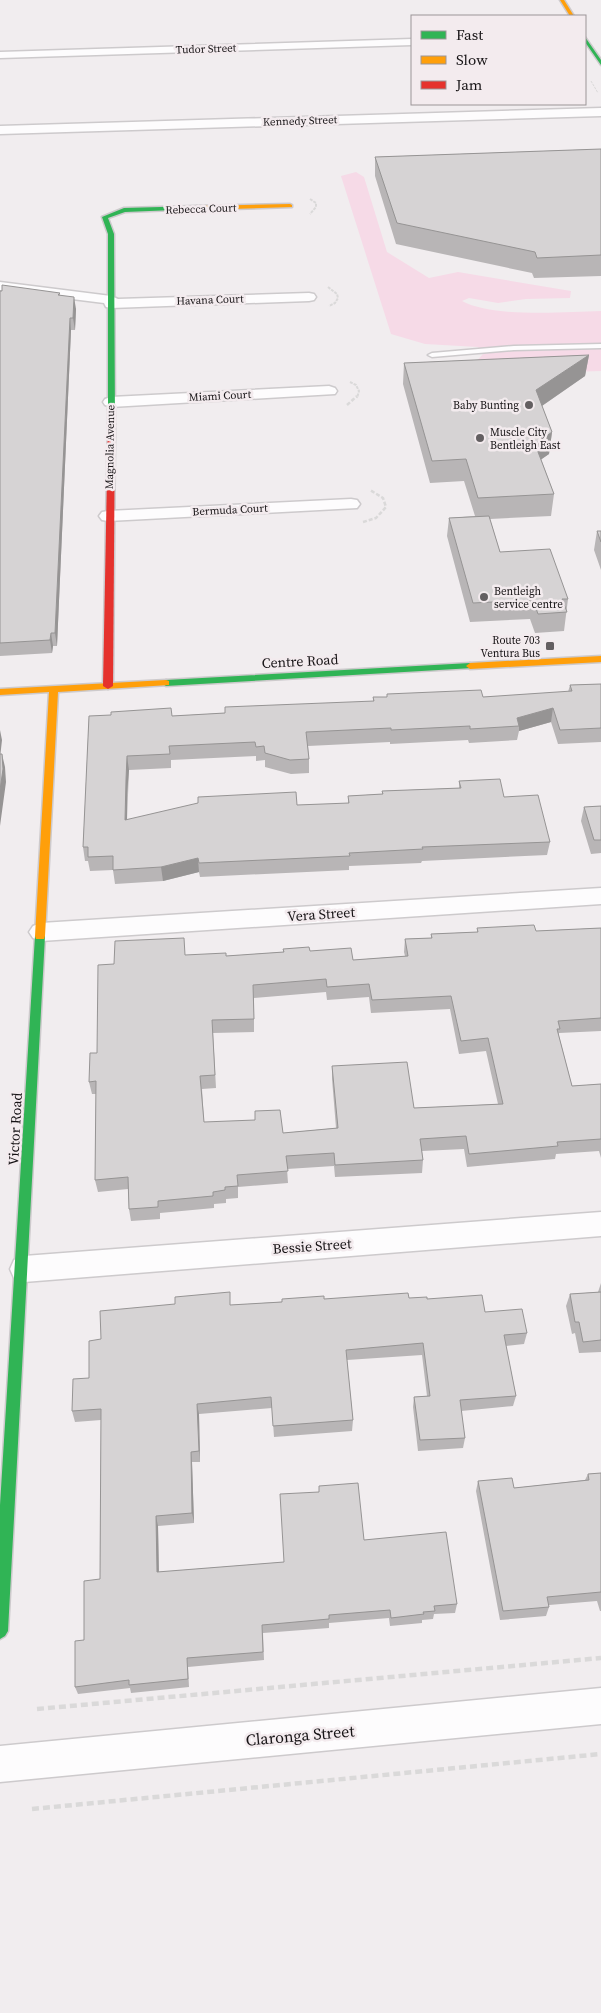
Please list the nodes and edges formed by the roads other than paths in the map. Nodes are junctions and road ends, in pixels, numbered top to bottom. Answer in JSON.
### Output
{"nodes":[{"id":1,"x":562,"y":0,"type":"edge"},
{"id":2,"x":571,"y":15,"type":"edge"},
{"id":3,"x":586,"y":40,"type":"edge"},
{"id":4,"x":411,"y":42,"type":"edge"},
{"id":5,"x":0,"y":54,"type":"edge"},
{"id":6,"x":601,"y":64,"type":"edge"},
{"id":7,"x":601,"y":112,"type":"edge"},
{"id":8,"x":0,"y":130,"type":"edge"},
{"id":9,"x":290,"y":206,"type":"dead end"},
{"id":10,"x":112,"y":213,"type":"joint"},
{"id":11,"x":0,"y":286,"type":"edge"},
{"id":12,"x":309,"y":296,"type":"dead end"},
{"id":13,"x":111,"y":302,"type":"junction"},
{"id":14,"x":601,"y":346,"type":"edge"},
{"id":15,"x":432,"y":356,"type":"dead end"},
{"id":16,"x":329,"y":391,"type":"dead end"},
{"id":17,"x":111,"y":402,"type":"junction"},
{"id":18,"x":351,"y":504,"type":"dead end"},
{"id":19,"x":108,"y":516,"type":"junction"},
{"id":20,"x":601,"y":659,"type":"edge"},
{"id":21,"x":108,"y":686,"type":"junction"},
{"id":22,"x":54,"y":689,"type":"junction"},
{"id":23,"x":0,"y":692,"type":"edge"},
{"id":24,"x":601,"y":896,"type":"edge"},
{"id":25,"x":41,"y":932,"type":"junction"},
{"id":26,"x":601,"y":1224,"type":"edge"},
{"id":27,"x":24,"y":1269,"type":"junction"},
{"id":28,"x":0,"y":1631,"type":"edge"},
{"id":29,"x":601,"y":1706,"type":"edge"},
{"id":30,"x":0,"y":1764,"type":"edge"}],
"edges":[{"from":1,"to":2,"type":"main road"},
{"from":3,"to":6,"type":"main road"},
{"from":4,"to":5,"type":"street","name":"Tudor Street"},
{"from":7,"to":8,"type":"street","name":"Kennedy Street"},
{"from":9,"to":10,"type":"main road","name":"Rebecca Court"},
{"from":10,"to":13,"type":"main road","name":"Magnolia Avenue"},
{"from":11,"to":13,"type":"street","name":"Havana Court"},
{"from":12,"to":13,"type":"street","name":"Havana Court"},
{"from":13,"to":17,"type":"main road","name":"Magnolia Avenue"},
{"from":14,"to":15,"type":"lane"},
{"from":16,"to":17,"type":"street","name":"Miami Court"},
{"from":17,"to":19,"type":"main road","name":"Magnolia Avenue"},
{"from":18,"to":19,"type":"street","name":"Bermuda Court"},
{"from":19,"to":21,"type":"main road","name":"Magnolia Avenue"},
{"from":20,"to":21,"type":"main road","name":"Centre Road"},
{"from":21,"to":22,"type":"main road","name":"Centre Road"},
{"from":22,"to":23,"type":"main road","name":"Centre Road"},
{"from":22,"to":25,"type":"main road","name":"Victor Road"},
{"from":24,"to":25,"type":"street","name":"Vera Street"},
{"from":25,"to":27,"type":"main road","name":"Victor Road"},
{"from":26,"to":27,"type":"street","name":"Bessie Street"},
{"from":27,"to":28,"type":"main road","name":"Victor Road"},
{"from":29,"to":30,"type":"street","name":"Claronga Street"}]}
